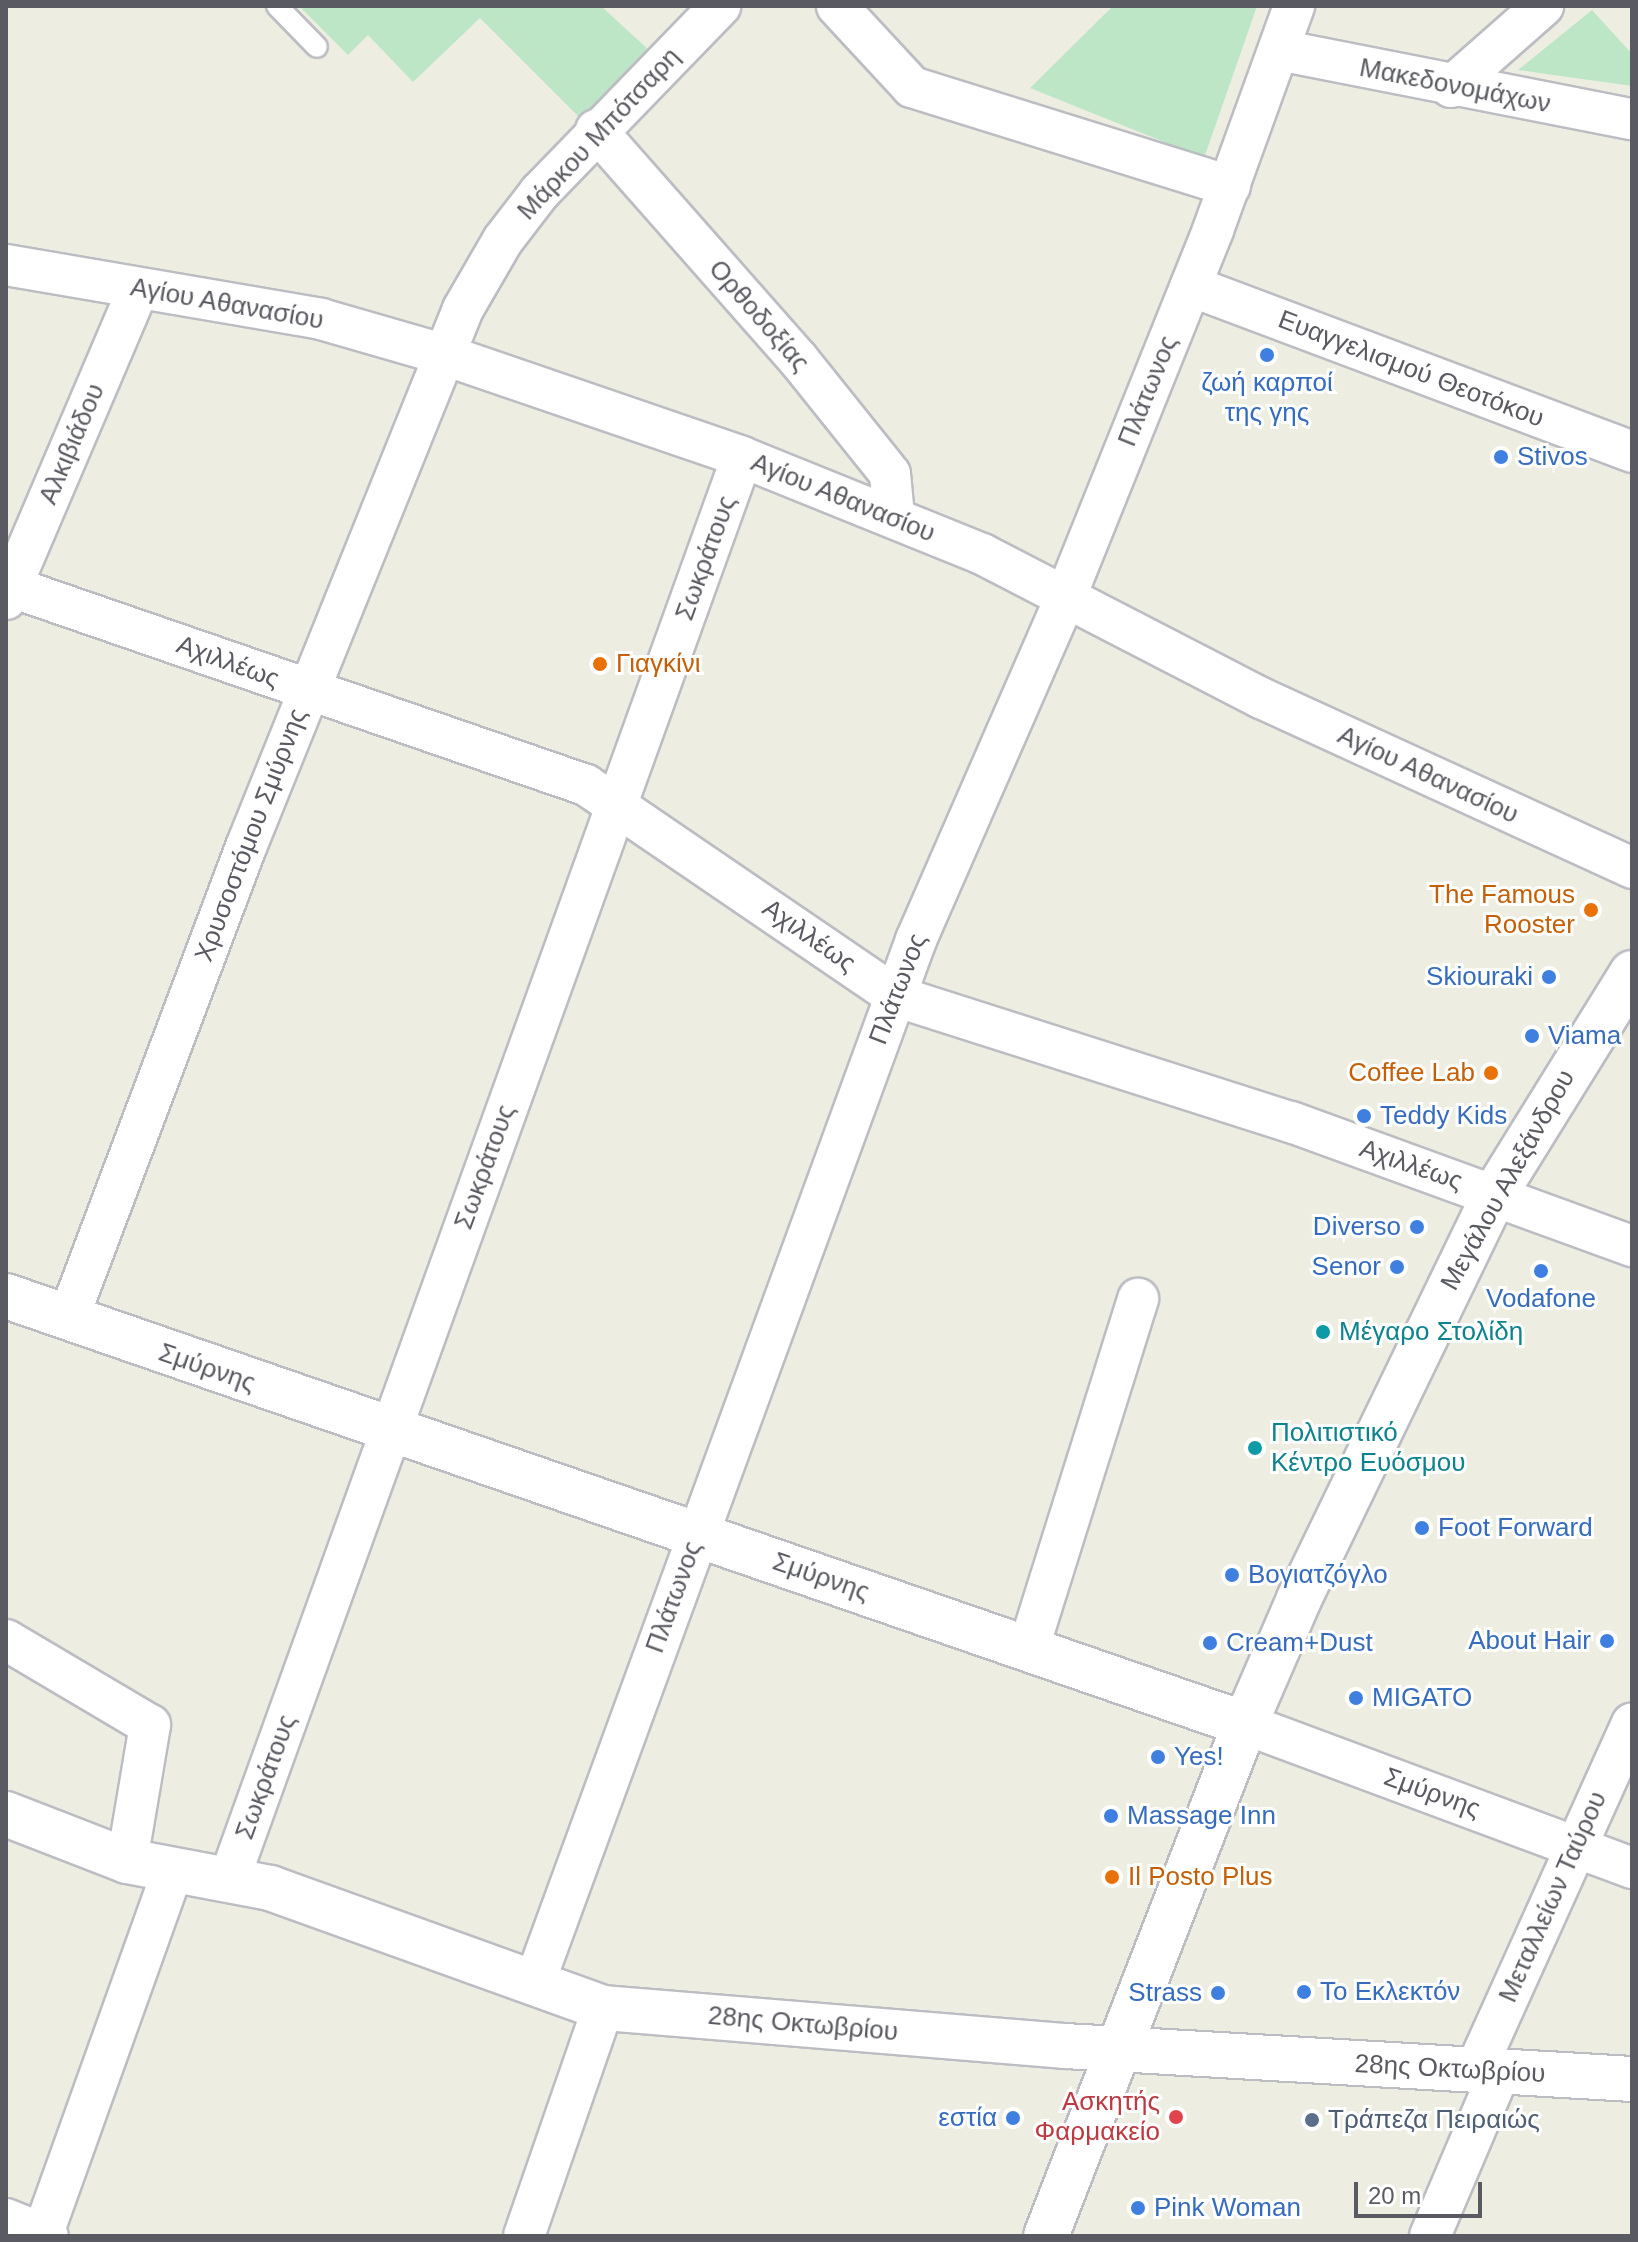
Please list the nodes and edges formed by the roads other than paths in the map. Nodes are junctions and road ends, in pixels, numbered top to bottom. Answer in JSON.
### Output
{"nodes":[{"id":1,"x":277,"y":6,"type":"edge"},
{"id":2,"x":720,"y":6,"type":"edge"},
{"id":3,"x":837,"y":6,"type":"edge"},
{"id":4,"x":1294,"y":6,"type":"edge"},
{"id":5,"x":1543,"y":6,"type":"edge"},
{"id":6,"x":317,"y":47,"type":"dead end"},
{"id":7,"x":1279,"y":50,"type":"junction"},
{"id":8,"x":1451,"y":87,"type":"junction"},
{"id":9,"x":1632,"y":119,"type":"edge"},
{"id":10,"x":596,"y":130,"type":"junction"},
{"id":11,"x":1230,"y":186,"type":"junction"},
{"id":12,"x":6,"y":265,"type":"edge"},
{"id":13,"x":1191,"y":286,"type":"junction"},
{"id":14,"x":138,"y":289,"type":"junction"},
{"id":15,"x":442,"y":354,"type":"junction"},
{"id":16,"x":1632,"y":452,"type":"edge"},
{"id":17,"x":742,"y":457,"type":"junction"},
{"id":18,"x":894,"y":516,"type":"junction"},
{"id":19,"x":8,"y":591,"type":"edge"},
{"id":20,"x":1066,"y":596,"type":"junction"},
{"id":21,"x":308,"y":691,"type":"junction"},
{"id":22,"x":617,"y":802,"type":"junction"},
{"id":23,"x":1632,"y":868,"type":"edge"},
{"id":24,"x":1632,"y":973,"type":"edge"},
{"id":25,"x":895,"y":996,"type":"junction"},
{"id":26,"x":1495,"y":1194,"type":"junction"},
{"id":27,"x":1632,"y":1246,"type":"edge"},
{"id":28,"x":6,"y":1296,"type":"edge"},
{"id":29,"x":1138,"y":1299,"type":"dead end"},
{"id":30,"x":68,"y":1319,"type":"junction"},
{"id":31,"x":389,"y":1432,"type":"junction"},
{"id":32,"x":697,"y":1535,"type":"junction"},
{"id":33,"x":6,"y":1640,"type":"edge"},
{"id":34,"x":1029,"y":1647,"type":"junction"},
{"id":35,"x":1245,"y":1724,"type":"junction"},
{"id":36,"x":1632,"y":1724,"type":"edge"},
{"id":37,"x":6,"y":1814,"type":"edge"},
{"id":38,"x":1576,"y":1846,"type":"junction"},
{"id":39,"x":127,"y":1861,"type":"junction"},
{"id":40,"x":1632,"y":1868,"type":"edge"},
{"id":41,"x":172,"y":1873,"type":"junction"},
{"id":42,"x":230,"y":1877,"type":"junction"},
{"id":43,"x":534,"y":1984,"type":"junction"},
{"id":44,"x":603,"y":2008,"type":"junction"},
{"id":45,"x":1117,"y":2050,"type":"junction"},
{"id":46,"x":1488,"y":2070,"type":"junction"},
{"id":47,"x":1632,"y":2079,"type":"edge"},
{"id":48,"x":6,"y":2219,"type":"edge"},
{"id":49,"x":45,"y":2235,"type":"edge"},
{"id":50,"x":524,"y":2236,"type":"edge"},
{"id":51,"x":1046,"y":2236,"type":"edge"},
{"id":52,"x":1430,"y":2236,"type":"edge"}],
"edges":[{"from":1,"to":6,"type":"lane"},
{"from":2,"to":10,"type":"street","name":"Μάρκου Μπότσαρη"},
{"from":3,"to":11,"type":"street"},
{"from":4,"to":7,"type":"street","name":"Πλάτωνος"},
{"from":5,"to":8,"type":"street"},
{"from":7,"to":8,"type":"street","name":"Μακεδονομάχων"},
{"from":7,"to":11,"type":"street","name":"Πλάτωνος"},
{"from":8,"to":9,"type":"street","name":"Μακεδονομάχων"},
{"from":10,"to":15,"type":"street","name":"Μάρκου Μπότσαρη"},
{"from":10,"to":18,"type":"street","name":"Ορθοδοξίας"},
{"from":11,"to":13,"type":"street","name":"Πλάτωνος"},
{"from":12,"to":14,"type":"street","name":"Αγίου Αθανασίου"},
{"from":13,"to":16,"type":"street","name":"Ευαγγελισμού Θεοτόκου"},
{"from":13,"to":20,"type":"street","name":"Πλάτωνος"},
{"from":14,"to":15,"type":"street","name":"Αγίου Αθανασίου"},
{"from":14,"to":19,"type":"street","name":"Αλκιβιάδου"},
{"from":15,"to":17,"type":"street","name":"Αγίου Αθανασίου"},
{"from":15,"to":21,"type":"street","name":"Χρυσοστόμου Σμύρνης"},
{"from":17,"to":18,"type":"street","name":"Αγίου Αθανασίου"},
{"from":17,"to":22,"type":"street","name":"Σωκράτους"},
{"from":18,"to":20,"type":"street","name":"Αγίου Αθανασίου"},
{"from":19,"to":21,"type":"street","name":"Αχιλλέως"},
{"from":20,"to":23,"type":"street","name":"Αγίου Αθανασίου"},
{"from":20,"to":25,"type":"street","name":"Πλάτωνος"},
{"from":21,"to":22,"type":"street","name":"Αχιλλέως"},
{"from":21,"to":30,"type":"street","name":"Χρυσοστόμου Σμύρνης"},
{"from":22,"to":25,"type":"street","name":"Αχιλλέως"},
{"from":22,"to":31,"type":"street","name":"Σωκράτους"},
{"from":24,"to":26,"type":"street","name":"Μεγάλου Αλεξάνδρου"},
{"from":25,"to":26,"type":"street","name":"Αχιλλέως"},
{"from":25,"to":32,"type":"street","name":"Πλάτωνος"},
{"from":26,"to":27,"type":"street","name":"Αχιλλέως"},
{"from":26,"to":35,"type":"street","name":"Μεγάλου Αλεξάνδρου"},
{"from":28,"to":30,"type":"street","name":"Σμύρνης"},
{"from":29,"to":34,"type":"street"},
{"from":30,"to":31,"type":"street","name":"Σμύρνης"},
{"from":31,"to":32,"type":"street","name":"Σμύρνης"},
{"from":31,"to":42,"type":"street","name":"Σωκράτους"},
{"from":32,"to":34,"type":"street","name":"Σμύρνης"},
{"from":32,"to":43,"type":"street","name":"Πλάτωνος"},
{"from":33,"to":39,"type":"street"},
{"from":34,"to":35,"type":"street","name":"Σμύρνης"},
{"from":35,"to":38,"type":"street","name":"Σμύρνης"},
{"from":35,"to":45,"type":"street","name":"Μεγάλου Αλεξάνδρου"},
{"from":36,"to":38,"type":"street","name":"Μεταλλείων Ταύρου"},
{"from":37,"to":39,"type":"street","name":"28ης Οκτωβρίου"},
{"from":38,"to":40,"type":"street","name":"Σμύρνης"},
{"from":38,"to":46,"type":"street","name":"Μεταλλείων Ταύρου"},
{"from":39,"to":41,"type":"street","name":"28ης Οκτωβρίου"},
{"from":41,"to":42,"type":"street","name":"28ης Οκτωβρίου"},
{"from":41,"to":49,"type":"street"},
{"from":42,"to":43,"type":"street","name":"28ης Οκτωβρίου"},
{"from":43,"to":44,"type":"street","name":"28ης Οκτωβρίου"},
{"from":44,"to":45,"type":"street","name":"28ης Οκτωβρίου"},
{"from":44,"to":50,"type":"street"},
{"from":45,"to":46,"type":"street","name":"28ης Οκτωβρίου"},
{"from":45,"to":51,"type":"street","name":"Μεγάλου Αλεξάνδρου"},
{"from":46,"to":47,"type":"street","name":"28ης Οκτωβρίου"},
{"from":46,"to":52,"type":"street","name":"Μεταλλείων Ταύρου"},
{"from":48,"to":49,"type":"street"}]}
